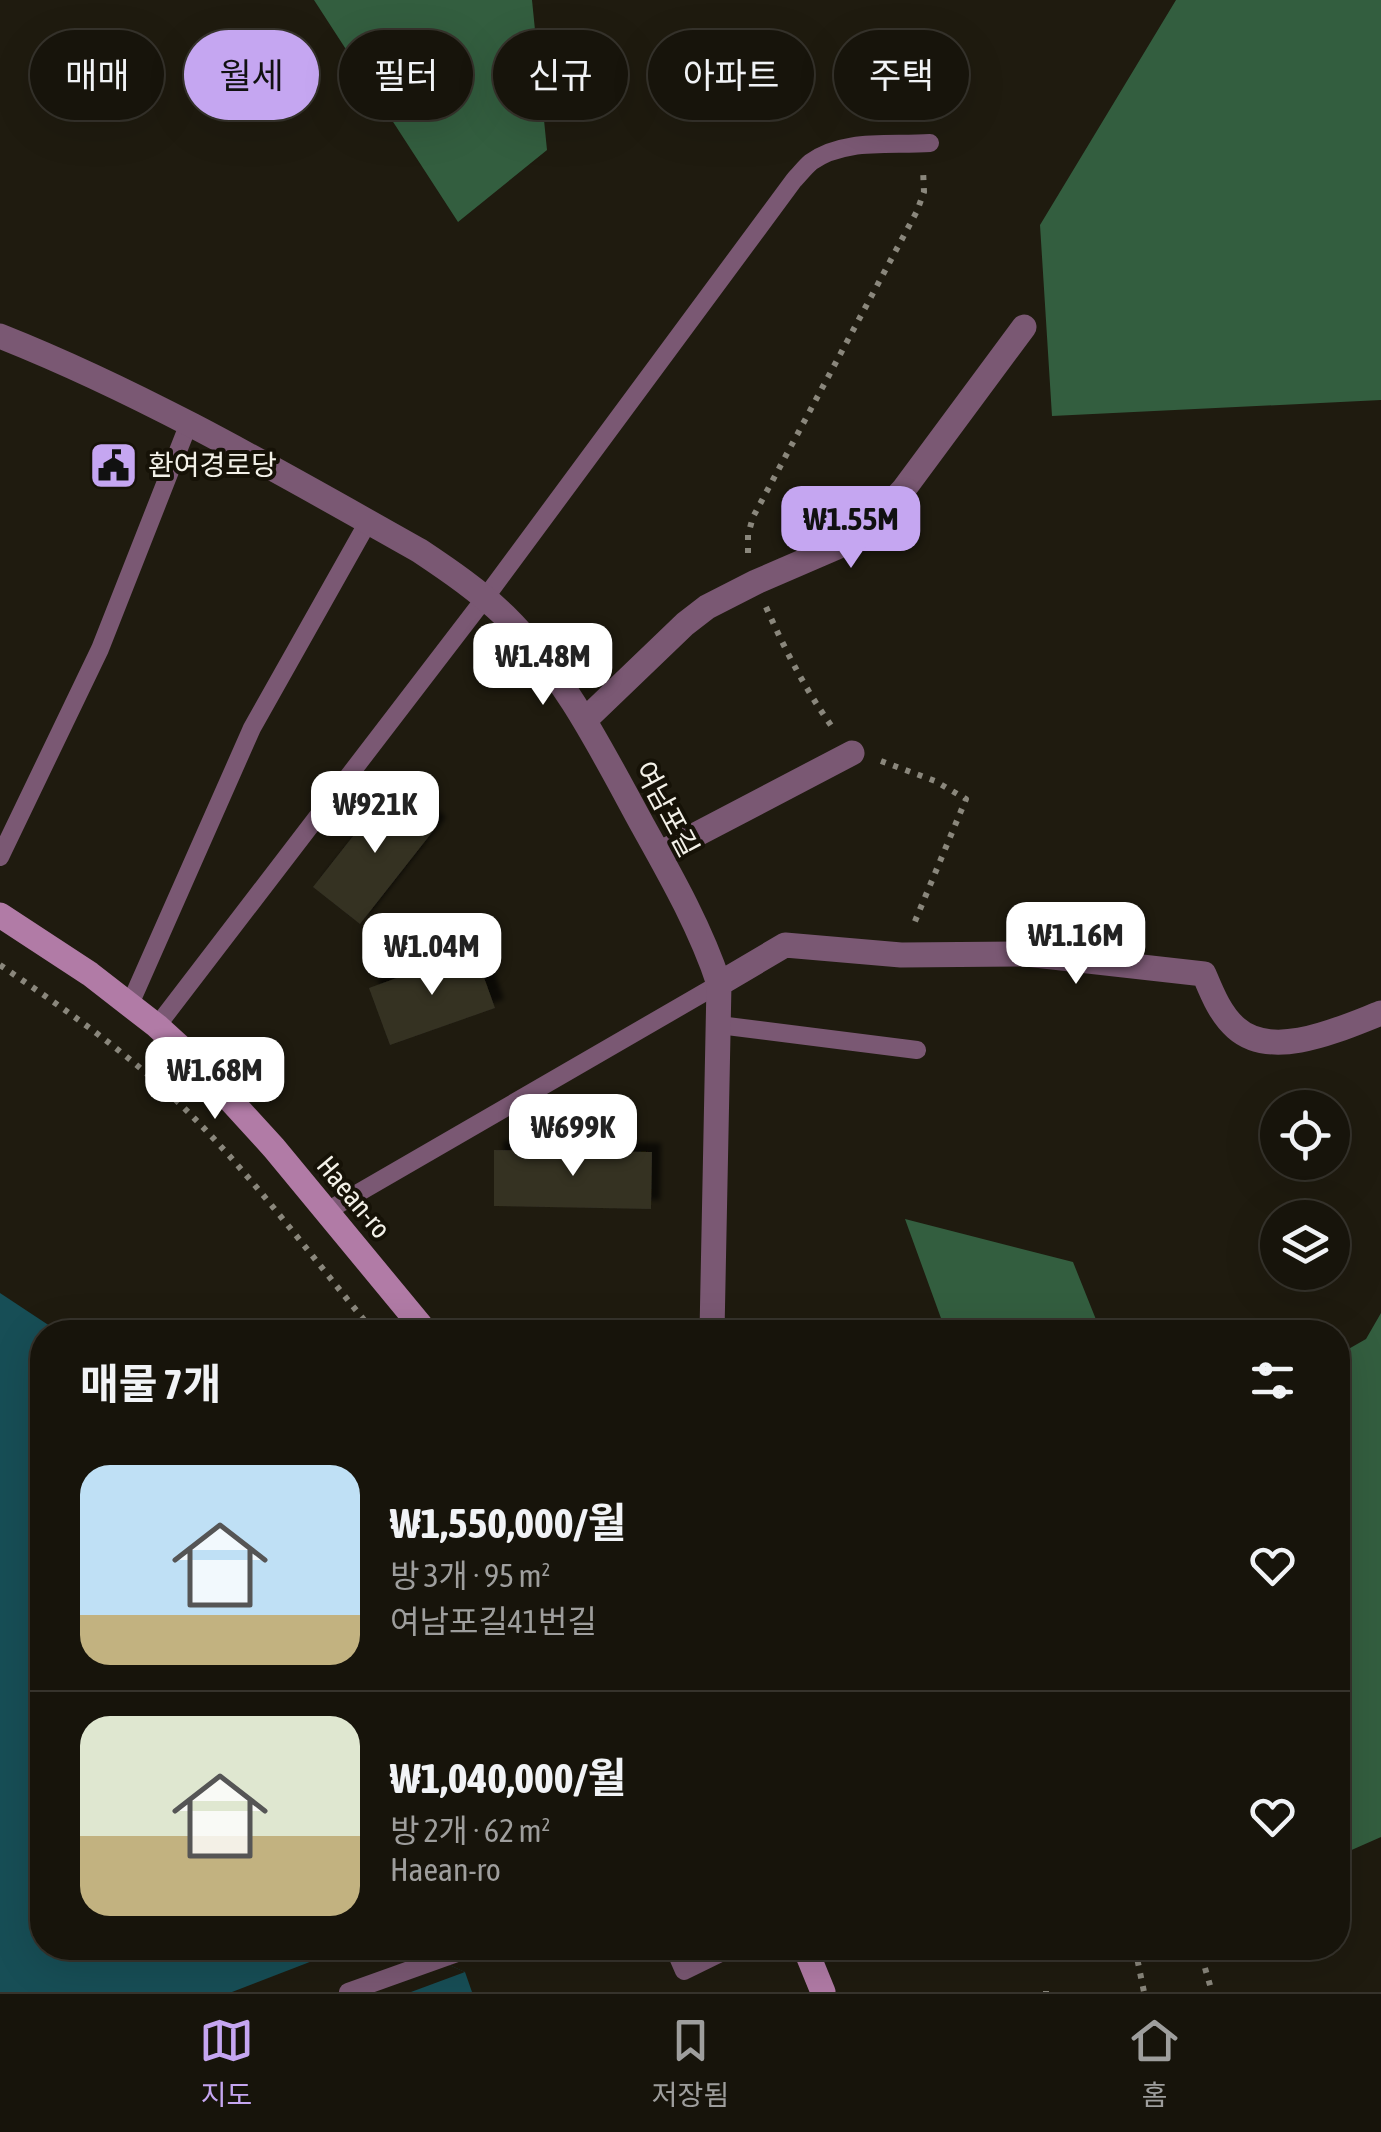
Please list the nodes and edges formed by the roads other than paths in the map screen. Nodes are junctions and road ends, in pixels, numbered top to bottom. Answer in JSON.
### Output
{"nodes":[{"id":1,"x":921,"y":144,"type":"road end"},
{"id":2,"x":1024,"y":327,"type":"dead end"},
{"id":3,"x":0,"y":336,"type":"edge"},
{"id":4,"x":189,"y":423,"type":"junction"},
{"id":5,"x":368,"y":522,"type":"junction"},
{"id":6,"x":485,"y":598,"type":"junction"},
{"id":7,"x":585,"y":720,"type":"junction"},
{"id":8,"x":852,"y":752,"type":"dead end"},
{"id":9,"x":659,"y":854,"type":"junction"},
{"id":10,"x":0,"y":857,"type":"edge"},
{"id":11,"x":0,"y":914,"type":"edge"},
{"id":12,"x":719,"y":984,"type":"junction"},
{"id":13,"x":130,"y":1004,"type":"junction"},
{"id":14,"x":1381,"y":1013,"type":"edge"},
{"id":15,"x":720,"y":1025,"type":"junction"},
{"id":16,"x":157,"y":1026,"type":"junction"},
{"id":17,"x":917,"y":1050,"type":"dead end"},
{"id":18,"x":327,"y":1211,"type":"junction"},
{"id":19,"x":416,"y":1320,"type":"edge"},
{"id":20,"x":712,"y":1320,"type":"edge"},
{"id":21,"x":437,"y":1960,"type":"edge"},
{"id":22,"x":679,"y":1960,"type":"edge"},
{"id":23,"x":706,"y":1960,"type":"edge"},
{"id":24,"x":811,"y":1960,"type":"edge"},
{"id":25,"x":348,"y":1992,"type":"edge"},
{"id":26,"x":823,"y":1992,"type":"edge"}],
"edges":[{"from":1,"to":6,"type":"lane"},
{"from":2,"to":7,"type":"street"},
{"from":3,"to":4,"type":"street","name":"여남포길"},
{"from":4,"to":5,"type":"street","name":"여남포길"},
{"from":4,"to":10,"type":"lane"},
{"from":5,"to":6,"type":"street","name":"여남포길"},
{"from":5,"to":13,"type":"lane"},
{"from":6,"to":7,"type":"street","name":"여남포길"},
{"from":6,"to":16,"type":"lane"},
{"from":7,"to":9,"type":"street","name":"여남포길"},
{"from":8,"to":9,"type":"street"},
{"from":9,"to":12,"type":"street","name":"여남포길"},
{"from":11,"to":13,"type":"street","name":"Haean-ro"},
{"from":12,"to":14,"type":"street"},
{"from":12,"to":15,"type":"street","name":"여남포길"},
{"from":12,"to":18,"type":"lane"},
{"from":13,"to":16,"type":"street","name":"Haean-ro"},
{"from":15,"to":17,"type":"lane"},
{"from":15,"to":20,"type":"street","name":"여남포길"},
{"from":16,"to":18,"type":"street","name":"Haean-ro"},
{"from":18,"to":19,"type":"street","name":"Haean-ro"},
{"from":21,"to":25,"type":"lane"},
{"from":22,"to":23,"type":"lane"},
{"from":24,"to":26,"type":"street"}]}
